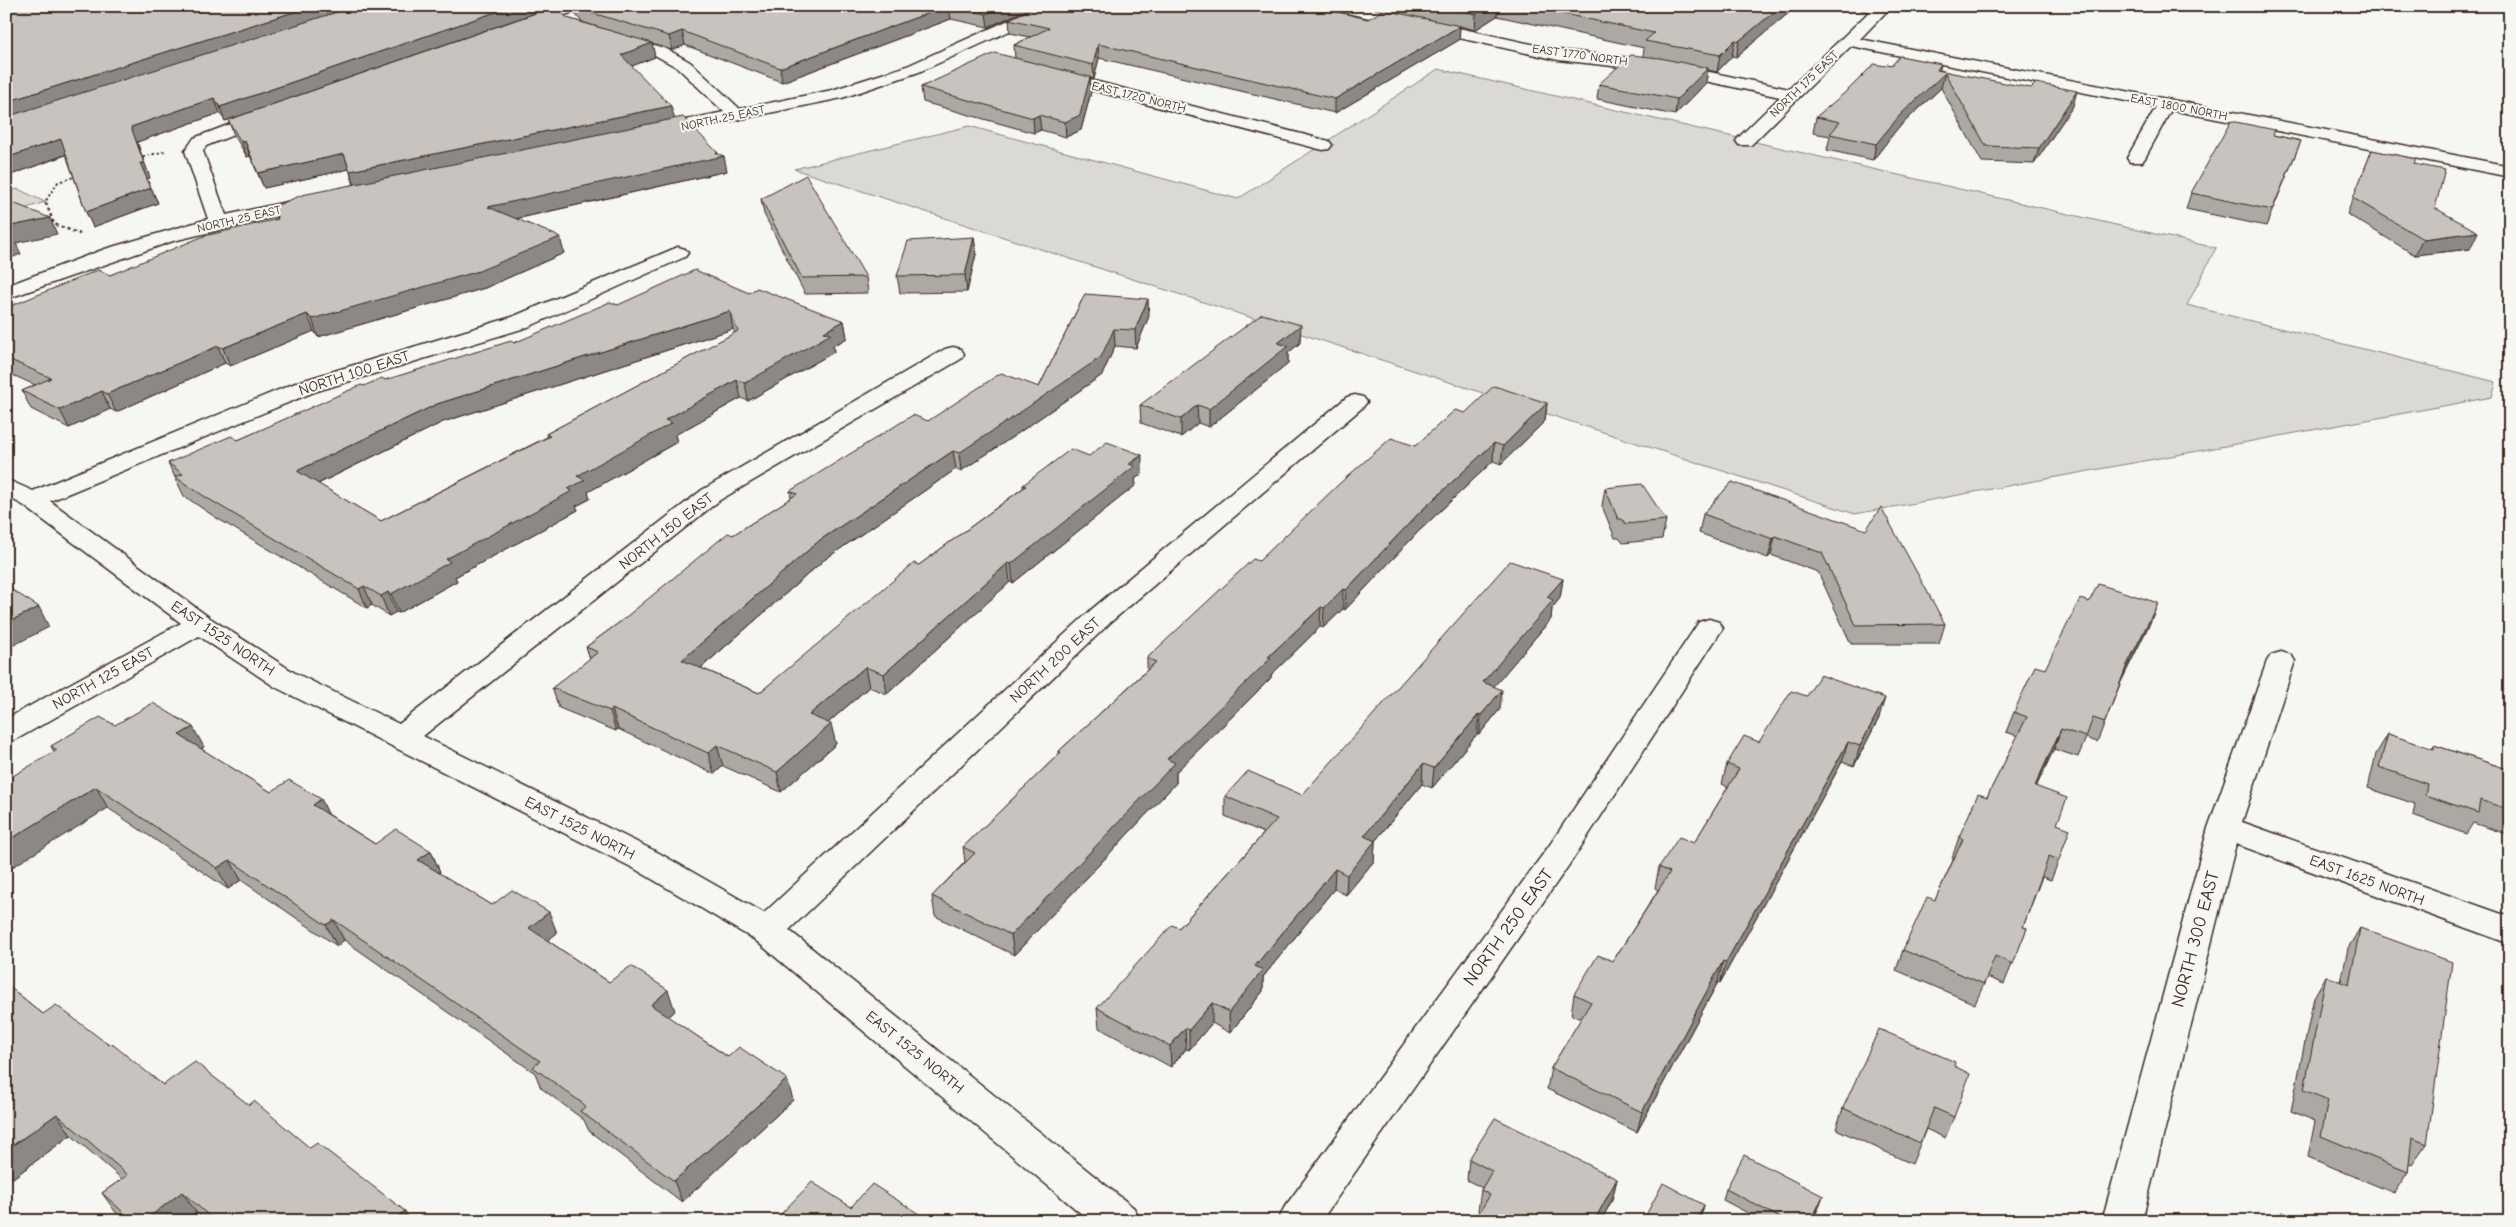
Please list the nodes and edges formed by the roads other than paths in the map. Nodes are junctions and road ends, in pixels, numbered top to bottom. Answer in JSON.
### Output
{"nodes":[{"id":1,"x":547,"y":6,"type":"edge"},
{"id":2,"x":1053,"y":6,"type":"edge"},
{"id":3,"x":1866,"y":6,"type":"edge"},
{"id":4,"x":1349,"y":7,"type":"edge"},
{"id":5,"x":571,"y":13,"type":"edge"},
{"id":6,"x":515,"y":28,"type":"edge"},
{"id":7,"x":604,"y":35,"type":"edge"},
{"id":8,"x":1848,"y":42,"type":"junction"},
{"id":9,"x":954,"y":50,"type":"junction"},
{"id":10,"x":976,"y":56,"type":"dead end"},
{"id":11,"x":1044,"y":73,"type":"edge"},
{"id":12,"x":1793,"y":95,"type":"junction"},
{"id":13,"x":2166,"y":104,"type":"junction"},
{"id":14,"x":280,"y":110,"type":"edge"},
{"id":15,"x":737,"y":115,"type":"junction"},
{"id":16,"x":640,"y":135,"type":"edge"},
{"id":17,"x":1746,"y":141,"type":"dead end"},
{"id":18,"x":1323,"y":145,"type":"dead end"},
{"id":19,"x":2136,"y":158,"type":"dead end"},
{"id":20,"x":2510,"y":172,"type":"edge"},
{"id":21,"x":327,"y":200,"type":"edge"},
{"id":22,"x":220,"y":222,"type":"junction"},
{"id":23,"x":678,"y":253,"type":"dead end"},
{"id":24,"x":6,"y":294,"type":"edge"},
{"id":25,"x":953,"y":354,"type":"dead end"},
{"id":26,"x":1355,"y":402,"type":"dead end"},
{"id":27,"x":19,"y":493,"type":"edge"},
{"id":28,"x":200,"y":624,"type":"junction"},
{"id":29,"x":1709,"y":628,"type":"dead end"},
{"id":30,"x":2281,"y":661,"type":"dead end"},
{"id":31,"x":6,"y":732,"type":"edge"},
{"id":32,"x":401,"y":738,"type":"junction"},
{"id":33,"x":2224,"y":828,"type":"junction"},
{"id":34,"x":767,"y":931,"type":"junction"},
{"id":35,"x":2510,"y":931,"type":"edge"},
{"id":36,"x":1120,"y":1221,"type":"edge"},
{"id":37,"x":1298,"y":1221,"type":"edge"},
{"id":38,"x":2122,"y":1221,"type":"edge"}],
"edges":[{"from":1,"to":5,"type":"street"},
{"from":2,"to":9,"type":"street","name":"NORTH 25 EAST"},
{"from":3,"to":8,"type":"street","name":"NORTH 175 EAST"},
{"from":4,"to":12,"type":"street","name":"EAST 1770 NORTH"},
{"from":5,"to":6,"type":"street"},
{"from":7,"to":15,"type":"street"},
{"from":8,"to":12,"type":"street","name":"NORTH 175 EAST"},
{"from":8,"to":13,"type":"street","name":"EAST 1800 NORTH"},
{"from":9,"to":10,"type":"street"},
{"from":9,"to":15,"type":"street","name":"NORTH 25 EAST"},
{"from":11,"to":18,"type":"street","name":"EAST 1720 NORTH"},
{"from":12,"to":17,"type":"street","name":"NORTH 175 EAST"},
{"from":13,"to":19,"type":"street"},
{"from":13,"to":20,"type":"street","name":"EAST 1800 NORTH"},
{"from":14,"to":22,"type":"street"},
{"from":15,"to":16,"type":"street","name":"NORTH 25 EAST"},
{"from":21,"to":22,"type":"street","name":"NORTH 25 EAST"},
{"from":22,"to":24,"type":"street","name":"NORTH 25 EAST"},
{"from":23,"to":27,"type":"street","name":"NORTH 100 EAST"},
{"from":25,"to":32,"type":"street","name":"NORTH 150 EAST"},
{"from":26,"to":34,"type":"street","name":"NORTH 200 EAST"},
{"from":27,"to":28,"type":"street","name":"EAST 1525 NORTH"},
{"from":28,"to":31,"type":"street","name":"NORTH 125 EAST"},
{"from":28,"to":32,"type":"street","name":"EAST 1525 NORTH"},
{"from":29,"to":37,"type":"street","name":"NORTH 250 EAST"},
{"from":30,"to":33,"type":"street","name":"NORTH 300 EAST"},
{"from":32,"to":34,"type":"street","name":"EAST 1525 NORTH"},
{"from":33,"to":35,"type":"street","name":"EAST 1625 NORTH"},
{"from":33,"to":38,"type":"street","name":"NORTH 300 EAST"},
{"from":34,"to":36,"type":"street","name":"EAST 1525 NORTH"}]}
